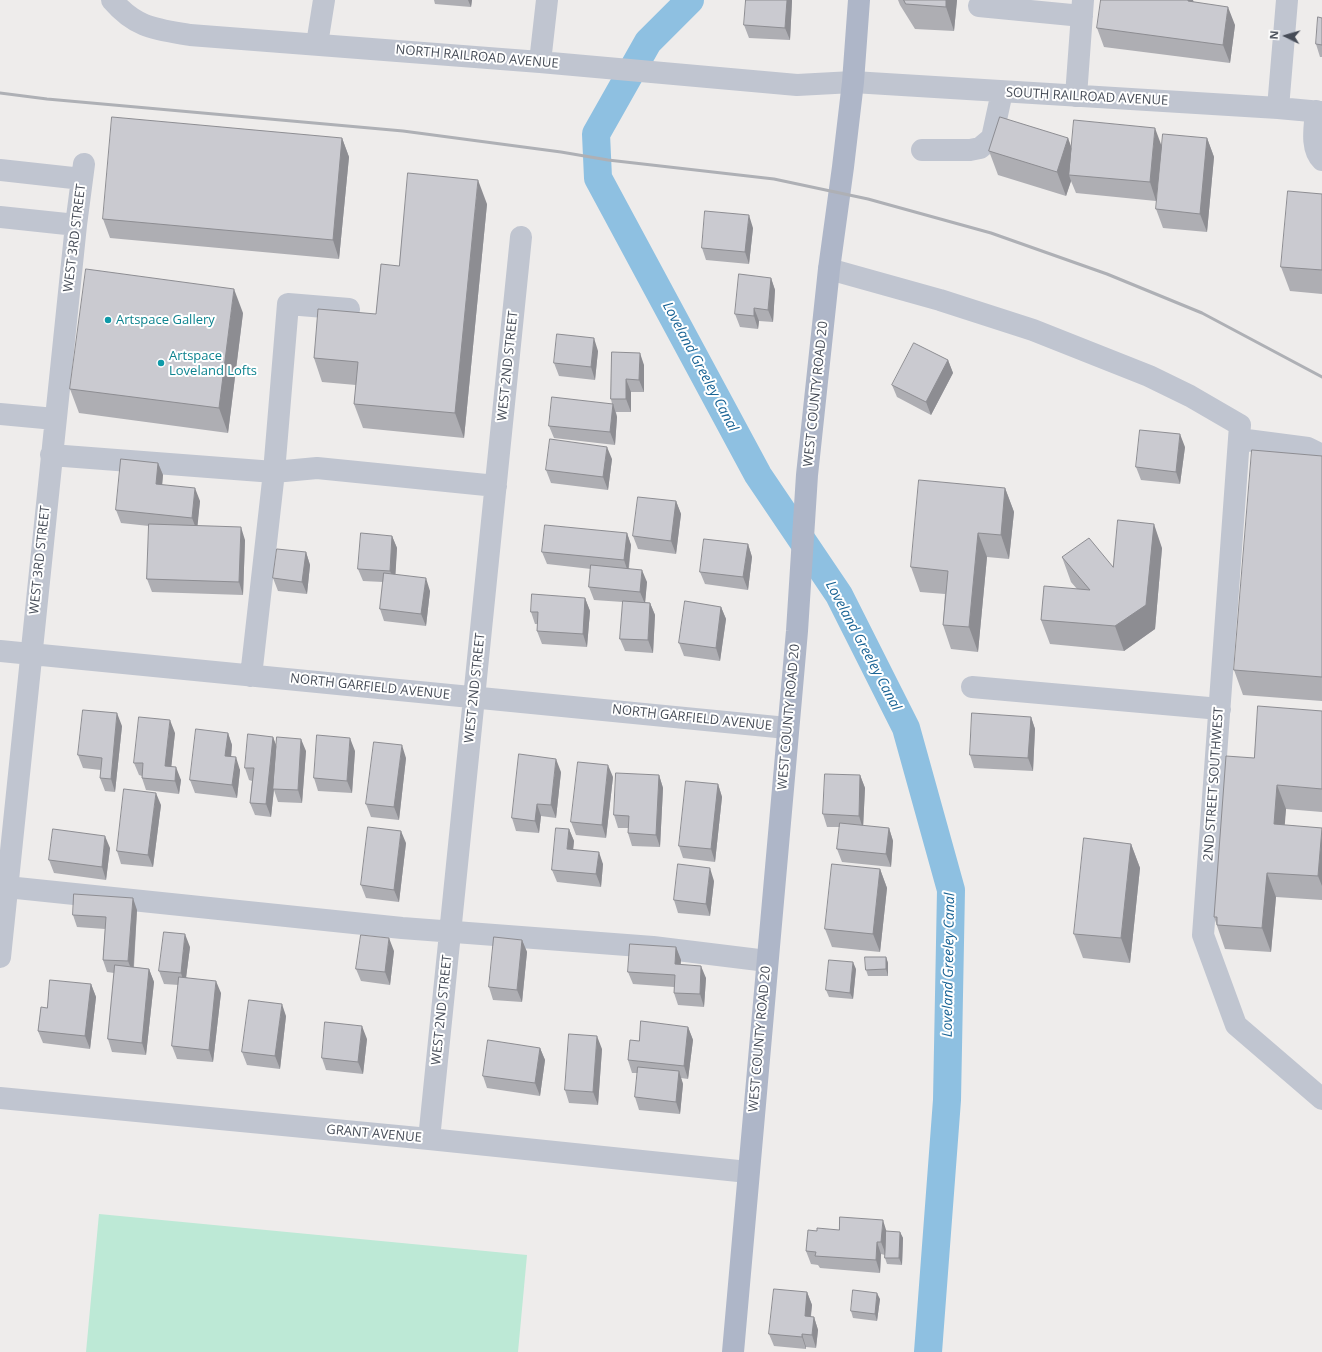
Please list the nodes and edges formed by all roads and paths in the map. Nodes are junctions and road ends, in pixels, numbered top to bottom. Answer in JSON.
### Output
{"nodes":[{"id":1,"x":112,"y":0,"type":"edge"},
{"id":2,"x":324,"y":0,"type":"edge"},
{"id":3,"x":547,"y":0,"type":"edge"},
{"id":4,"x":859,"y":0,"type":"edge"},
{"id":5,"x":1287,"y":0,"type":"edge"},
{"id":6,"x":979,"y":6,"type":"dead end"},
{"id":7,"x":1083,"y":8,"type":"edge"},
{"id":8,"x":317,"y":44,"type":"junction"},
{"id":9,"x":540,"y":62,"type":"junction"},
{"id":10,"x":853,"y":82,"type":"junction"},
{"id":11,"x":1002,"y":92,"type":"junction"},
{"id":12,"x":1076,"y":96,"type":"junction"},
{"id":13,"x":1278,"y":108,"type":"junction"},
{"id":14,"x":1319,"y":111,"type":"edge"},
{"id":15,"x":922,"y":150,"type":"dead end"},
{"id":16,"x":1322,"y":160,"type":"edge"},
{"id":17,"x":0,"y":170,"type":"edge"},
{"id":18,"x":0,"y":217,"type":"edge"},
{"id":19,"x":76,"y":225,"type":"junction"},
{"id":20,"x":521,"y":237,"type":"dead end"},
{"id":21,"x":829,"y":269,"type":"junction"},
{"id":22,"x":349,"y":309,"type":"dead end"},
{"id":23,"x":0,"y":414,"type":"edge"},
{"id":24,"x":55,"y":419,"type":"junction"},
{"id":25,"x":1240,"y":432,"type":"junction"},
{"id":26,"x":51,"y":455,"type":"junction"},
{"id":27,"x":1322,"y":455,"type":"edge"},
{"id":28,"x":274,"y":472,"type":"junction"},
{"id":29,"x":496,"y":486,"type":"junction"},
{"id":30,"x":0,"y":651,"type":"edge"},
{"id":31,"x":30,"y":654,"type":"junction"},
{"id":32,"x":251,"y":676,"type":"junction"},
{"id":33,"x":972,"y":687,"type":"dead end"},
{"id":34,"x":475,"y":697,"type":"junction"},
{"id":35,"x":1220,"y":709,"type":"junction"},
{"id":36,"x":787,"y":728,"type":"junction"},
{"id":37,"x":7,"y":888,"type":"junction"},
{"id":38,"x":450,"y":932,"type":"junction"},
{"id":39,"x":0,"y":957,"type":"edge"},
{"id":40,"x":767,"y":961,"type":"junction"},
{"id":41,"x":0,"y":1098,"type":"edge"},
{"id":42,"x":1322,"y":1099,"type":"edge"},
{"id":43,"x":428,"y":1139,"type":"junction"},
{"id":44,"x":748,"y":1172,"type":"junction"},
{"id":45,"x":733,"y":1352,"type":"edge"}],
"edges":[{"from":1,"to":8,"type":"street","name":"NORTH RAILROAD AVENUE"},
{"from":2,"to":8,"type":"street"},
{"from":3,"to":9,"type":"street"},
{"from":4,"to":10,"type":"main road","name":"WEST COUNTY ROAD 20"},
{"from":5,"to":13,"type":"street"},
{"from":6,"to":7,"type":"street"},
{"from":7,"to":12,"type":"street"},
{"from":8,"to":9,"type":"street","name":"NORTH RAILROAD AVENUE"},
{"from":9,"to":10,"type":"street","name":"NORTH RAILROAD AVENUE"},
{"from":10,"to":11,"type":"street","name":"SOUTH RAILROAD AVENUE"},
{"from":10,"to":21,"type":"main road","name":"WEST COUNTY ROAD 20"},
{"from":11,"to":12,"type":"street","name":"SOUTH RAILROAD AVENUE"},
{"from":11,"to":15,"type":"street"},
{"from":12,"to":13,"type":"street","name":"SOUTH RAILROAD AVENUE"},
{"from":13,"to":14,"type":"street","name":"SOUTH RAILROAD AVENUE"},
{"from":14,"to":16,"type":"street"},
{"from":17,"to":19,"type":"street","name":"WEST 3RD STREET"},
{"from":18,"to":19,"type":"street"},
{"from":19,"to":24,"type":"street","name":"WEST 3RD STREET"},
{"from":20,"to":29,"type":"street","name":"WEST 2ND STREET"},
{"from":21,"to":25,"type":"street"},
{"from":21,"to":36,"type":"main road","name":"WEST COUNTY ROAD 20"},
{"from":22,"to":28,"type":"street"},
{"from":23,"to":24,"type":"street"},
{"from":24,"to":26,"type":"street","name":"WEST 3RD STREET"},
{"from":25,"to":27,"type":"street"},
{"from":25,"to":35,"type":"street","name":"2ND STREET SOUTHWEST"},
{"from":26,"to":28,"type":"street"},
{"from":26,"to":31,"type":"street","name":"WEST 3RD STREET"},
{"from":28,"to":29,"type":"street"},
{"from":28,"to":32,"type":"street"},
{"from":29,"to":34,"type":"street","name":"WEST 2ND STREET"},
{"from":30,"to":31,"type":"street","name":"NORTH GARFIELD AVENUE"},
{"from":31,"to":32,"type":"street","name":"NORTH GARFIELD AVENUE"},
{"from":31,"to":37,"type":"street","name":"WEST 3RD STREET"},
{"from":32,"to":34,"type":"street","name":"NORTH GARFIELD AVENUE"},
{"from":33,"to":35,"type":"street"},
{"from":34,"to":36,"type":"street","name":"NORTH GARFIELD AVENUE"},
{"from":34,"to":38,"type":"street","name":"WEST 2ND STREET"},
{"from":35,"to":42,"type":"street","name":"2ND STREET SOUTHWEST"},
{"from":36,"to":40,"type":"main road","name":"WEST COUNTY ROAD 20"},
{"from":37,"to":38,"type":"street"},
{"from":37,"to":39,"type":"street","name":"WEST 3RD STREET"},
{"from":38,"to":40,"type":"street"},
{"from":38,"to":43,"type":"street","name":"WEST 2ND STREET"},
{"from":40,"to":44,"type":"main road","name":"WEST COUNTY ROAD 20"},
{"from":41,"to":43,"type":"street","name":"GRANT AVENUE"},
{"from":43,"to":44,"type":"street","name":"GRANT AVENUE"},
{"from":44,"to":45,"type":"main road","name":"WEST COUNTY ROAD 20"}]}
